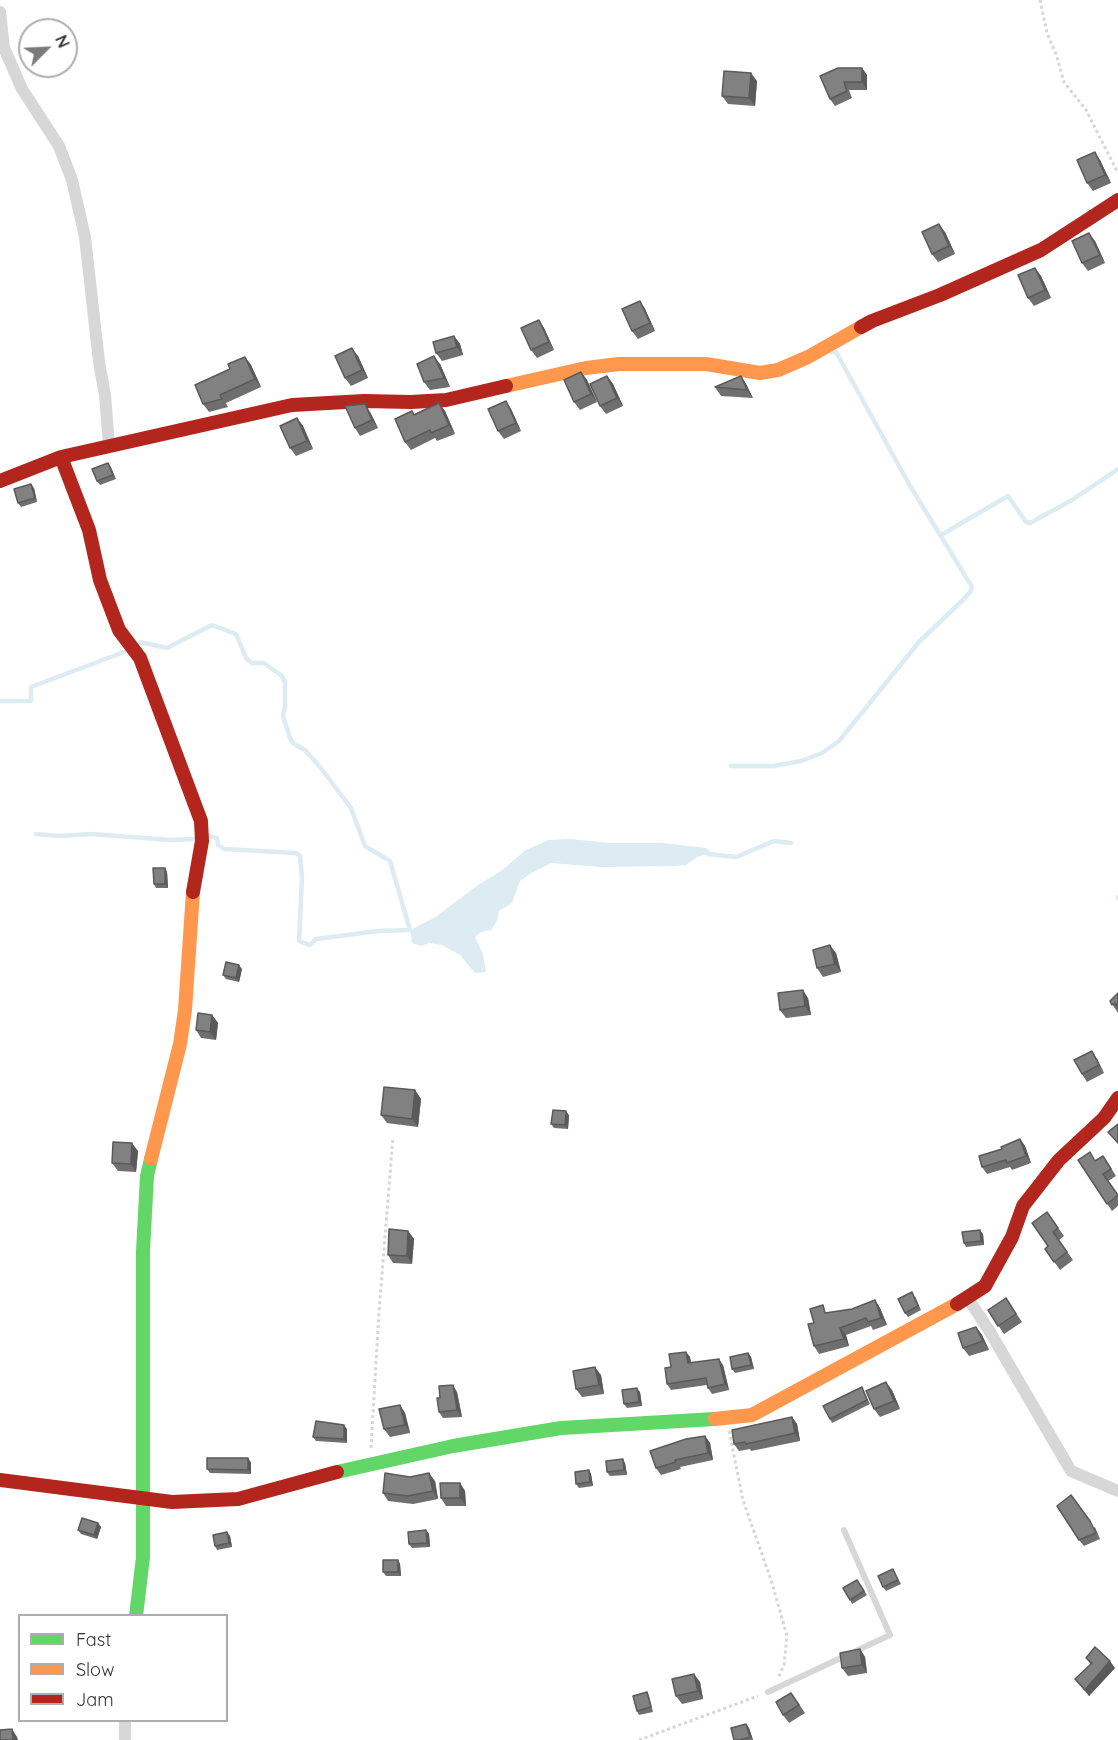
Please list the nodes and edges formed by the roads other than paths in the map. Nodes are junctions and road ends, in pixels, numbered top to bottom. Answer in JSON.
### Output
{"nodes":[{"id":1,"x":0,"y":12,"type":"edge"},
{"id":2,"x":1118,"y":200,"type":"edge"},
{"id":3,"x":109,"y":445,"type":"junction"},
{"id":4,"x":61,"y":457,"type":"junction"},
{"id":5,"x":0,"y":481,"type":"edge"},
{"id":6,"x":1118,"y":1098,"type":"edge"},
{"id":7,"x":967,"y":1297,"type":"junction"},
{"id":8,"x":0,"y":1480,"type":"edge"},
{"id":9,"x":1118,"y":1491,"type":"edge"},
{"id":10,"x":144,"y":1499,"type":"junction"},
{"id":11,"x":844,"y":1530,"type":"dead end"},
{"id":12,"x":136,"y":1614,"type":"edge"},
{"id":13,"x":768,"y":1692,"type":"road end"},
{"id":14,"x":125,"y":1722,"type":"edge"},
{"id":15,"x":125,"y":1740,"type":"edge"}],
"edges":[{"from":1,"to":3,"type":"street"},
{"from":2,"to":3,"type":"street"},
{"from":3,"to":4,"type":"street"},
{"from":4,"to":5,"type":"street"},
{"from":4,"to":10,"type":"street"},
{"from":6,"to":7,"type":"street"},
{"from":7,"to":9,"type":"street"},
{"from":7,"to":10,"type":"street"},
{"from":8,"to":10,"type":"street"},
{"from":10,"to":12,"type":"street"},
{"from":11,"to":13,"type":"lane"},
{"from":14,"to":15,"type":"street"}]}
